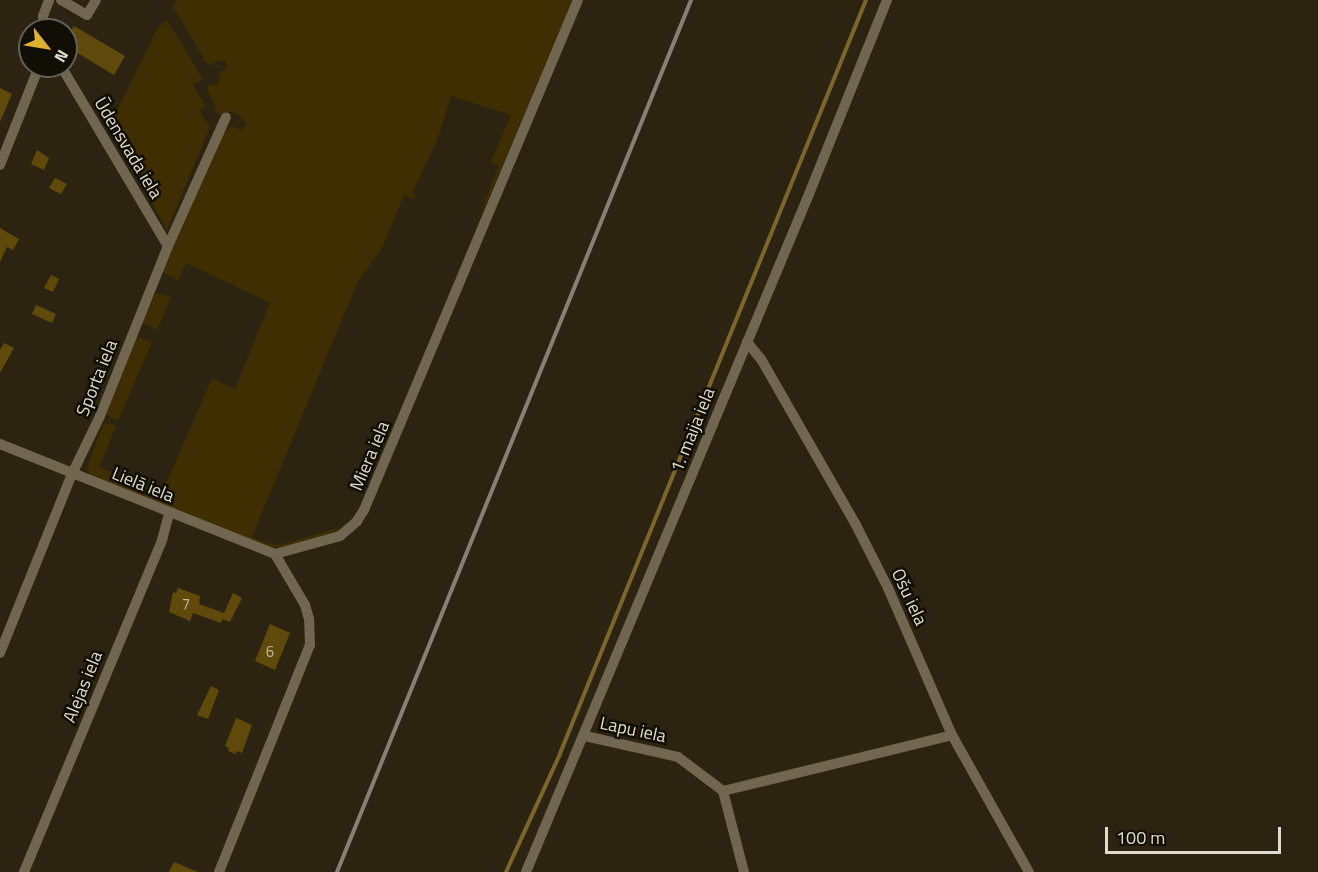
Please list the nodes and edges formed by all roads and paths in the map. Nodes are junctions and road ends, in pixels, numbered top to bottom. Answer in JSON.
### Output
{"nodes":[{"id":1,"x":49,"y":0,"type":"edge"},
{"id":2,"x":61,"y":0,"type":"edge"},
{"id":3,"x":96,"y":0,"type":"edge"},
{"id":4,"x":578,"y":0,"type":"edge"},
{"id":5,"x":887,"y":0,"type":"edge"},
{"id":6,"x":44,"y":18,"type":"edge"},
{"id":7,"x":34,"y":78,"type":"edge"},
{"id":8,"x":68,"y":78,"type":"edge"},
{"id":9,"x":226,"y":117,"type":"dead end"},
{"id":10,"x":0,"y":165,"type":"edge"},
{"id":11,"x":168,"y":246,"type":"junction"},
{"id":12,"x":747,"y":342,"type":"junction"},
{"id":13,"x":2,"y":445,"type":"edge"},
{"id":14,"x":72,"y":474,"type":"junction"},
{"id":15,"x":169,"y":514,"type":"junction"},
{"id":16,"x":275,"y":554,"type":"junction"},
{"id":17,"x":0,"y":653,"type":"edge"},
{"id":18,"x":952,"y":735,"type":"junction"},
{"id":19,"x":585,"y":736,"type":"junction"},
{"id":20,"x":723,"y":792,"type":"junction"},
{"id":21,"x":24,"y":872,"type":"edge"},
{"id":22,"x":219,"y":872,"type":"edge"},
{"id":23,"x":526,"y":872,"type":"edge"},
{"id":24,"x":744,"y":872,"type":"edge"},
{"id":25,"x":1029,"y":872,"type":"edge"}],
"edges":[{"from":1,"to":6,"type":"street"},
{"from":2,"to":3,"type":"street"},
{"from":4,"to":16,"type":"street","name":"Miera iela"},
{"from":5,"to":12,"type":"street","name":"1. maija iela"},
{"from":7,"to":10,"type":"street"},
{"from":8,"to":11,"type":"street","name":"Ūdensvada iela"},
{"from":9,"to":11,"type":"street","name":"Sporta iela"},
{"from":11,"to":14,"type":"street","name":"Sporta iela"},
{"from":12,"to":18,"type":"street","name":"Ošu iela"},
{"from":12,"to":19,"type":"street","name":"1. maija iela"},
{"from":13,"to":14,"type":"street","name":"Lielā iela"},
{"from":14,"to":15,"type":"street","name":"Lielā iela"},
{"from":14,"to":17,"type":"street","name":"Sporta iela"},
{"from":15,"to":16,"type":"street","name":"Lielā iela"},
{"from":15,"to":21,"type":"street","name":"Alejas iela"},
{"from":16,"to":22,"type":"street"},
{"from":18,"to":20,"type":"street"},
{"from":18,"to":25,"type":"street","name":"Ošu iela"},
{"from":19,"to":20,"type":"street","name":"Lapu iela"},
{"from":19,"to":23,"type":"street","name":"1. maija iela"},
{"from":20,"to":24,"type":"street"}]}
